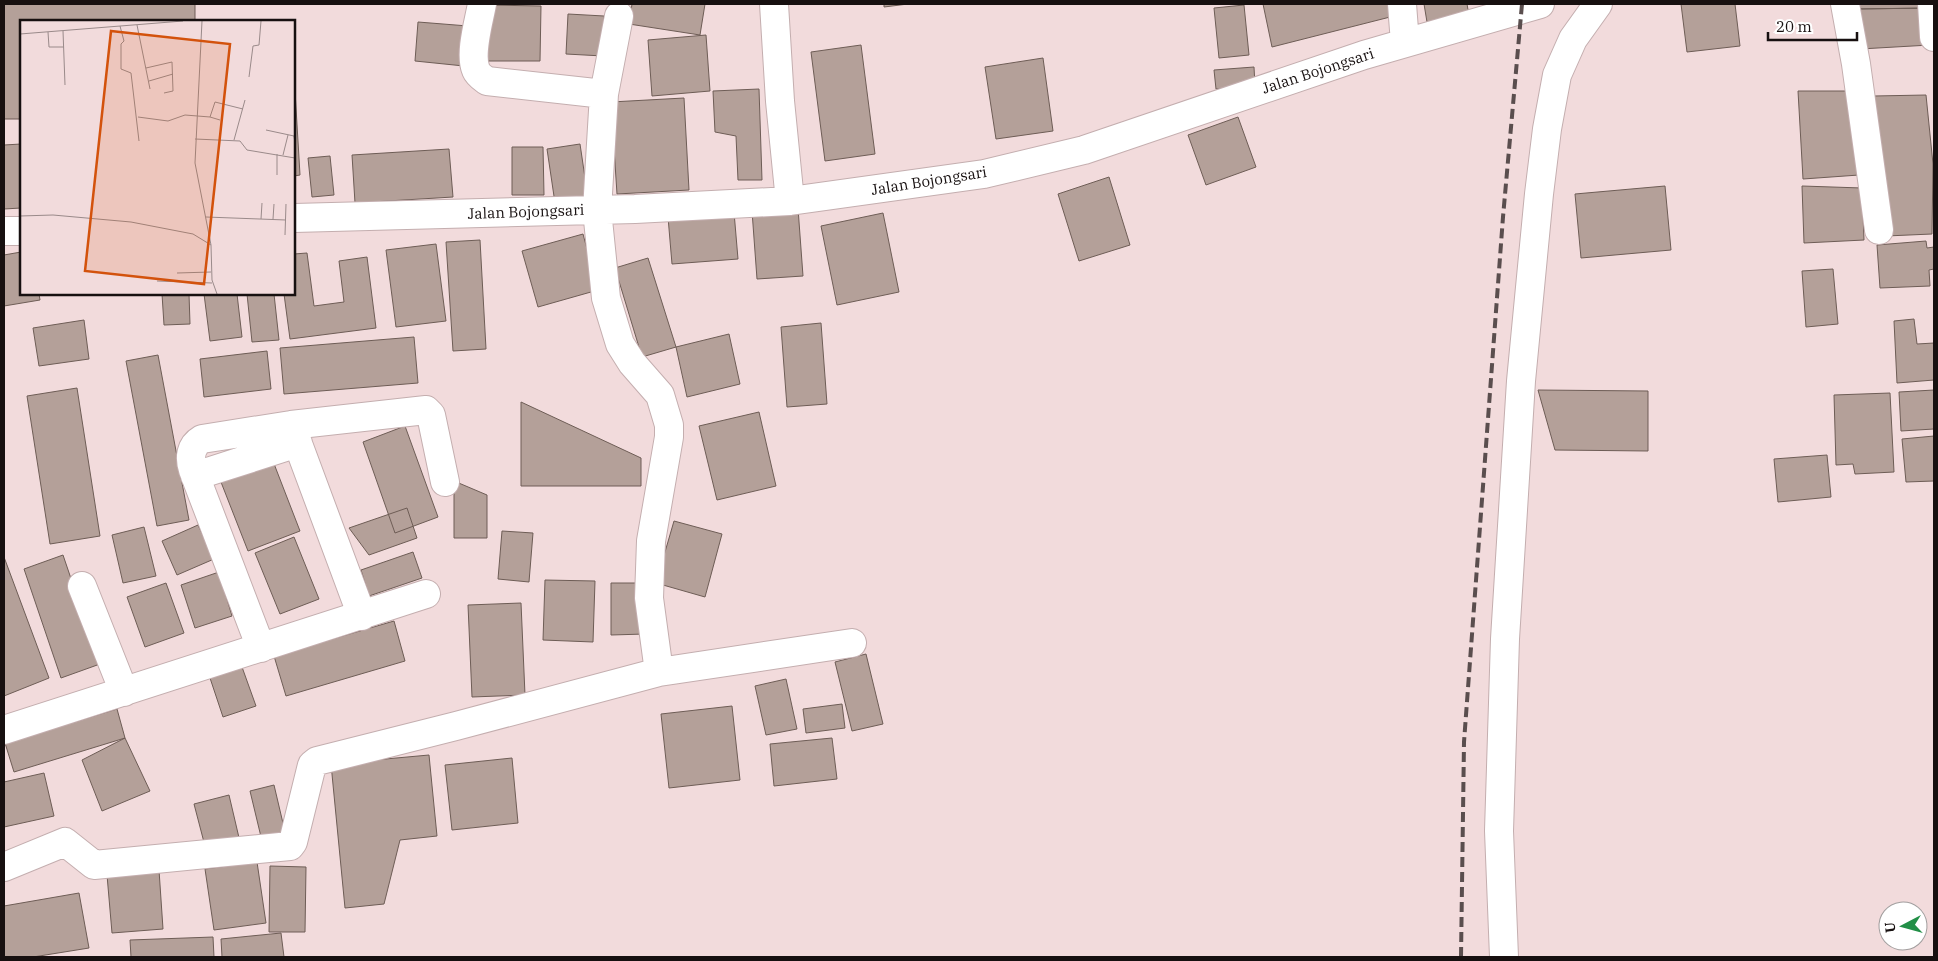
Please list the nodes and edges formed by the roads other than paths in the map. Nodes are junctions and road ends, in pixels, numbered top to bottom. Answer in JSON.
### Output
{"nodes":[{"id":1,"x":482,"y":4,"type":"edge"},
{"id":2,"x":774,"y":4,"type":"edge"},
{"id":3,"x":1402,"y":4,"type":"edge"},
{"id":4,"x":1540,"y":4,"type":"edge"},
{"id":5,"x":1598,"y":4,"type":"edge"},
{"id":6,"x":1845,"y":4,"type":"edge"},
{"id":7,"x":1932,"y":4,"type":"edge"},
{"id":8,"x":619,"y":16,"type":"dead end"},
{"id":9,"x":1934,"y":37,"type":"edge"},
{"id":10,"x":1405,"y":43,"type":"junction"},
{"id":11,"x":604,"y":94,"type":"junction"},
{"id":12,"x":790,"y":201,"type":"junction"},
{"id":13,"x":597,"y":210,"type":"junction"},
{"id":14,"x":295,"y":218,"type":"edge"},
{"id":15,"x":1879,"y":230,"type":"dead end"},
{"id":16,"x":4,"y":231,"type":"edge"},
{"id":17,"x":20,"y":231,"type":"edge"},
{"id":18,"x":295,"y":434,"type":"junction"},
{"id":19,"x":445,"y":482,"type":"dead end"},
{"id":20,"x":82,"y":586,"type":"dead end"},
{"id":21,"x":426,"y":594,"type":"dead end"},
{"id":22,"x":362,"y":616,"type":"junction"},
{"id":23,"x":852,"y":642,"type":"dead end"},
{"id":24,"x":261,"y":648,"type":"junction"},
{"id":25,"x":659,"y":672,"type":"junction"},
{"id":26,"x":124,"y":692,"type":"junction"},
{"id":27,"x":4,"y":730,"type":"edge"},
{"id":28,"x":4,"y":867,"type":"edge"},
{"id":29,"x":1504,"y":957,"type":"edge"}],
"edges":[{"from":1,"to":11,"type":"street"},
{"from":2,"to":12,"type":"street"},
{"from":3,"to":10,"type":"street"},
{"from":4,"to":10,"type":"street","name":"Jalan Bojongsari"},
{"from":5,"to":29,"type":"street"},
{"from":6,"to":15,"type":"street"},
{"from":7,"to":9,"type":"street"},
{"from":8,"to":11,"type":"street"},
{"from":10,"to":12,"type":"street","name":"Jalan Bojongsari"},
{"from":11,"to":13,"type":"street"},
{"from":12,"to":13,"type":"street","name":"Jalan Bojongsari"},
{"from":13,"to":14,"type":"street","name":"Jalan Bojongsari"},
{"from":13,"to":25,"type":"street"},
{"from":16,"to":17,"type":"street"},
{"from":18,"to":19,"type":"street"},
{"from":18,"to":22,"type":"street"},
{"from":18,"to":24,"type":"street"},
{"from":20,"to":26,"type":"street"},
{"from":21,"to":22,"type":"street"},
{"from":22,"to":24,"type":"street"},
{"from":23,"to":25,"type":"street"},
{"from":24,"to":26,"type":"street"},
{"from":25,"to":28,"type":"street"},
{"from":26,"to":27,"type":"street"}]}
